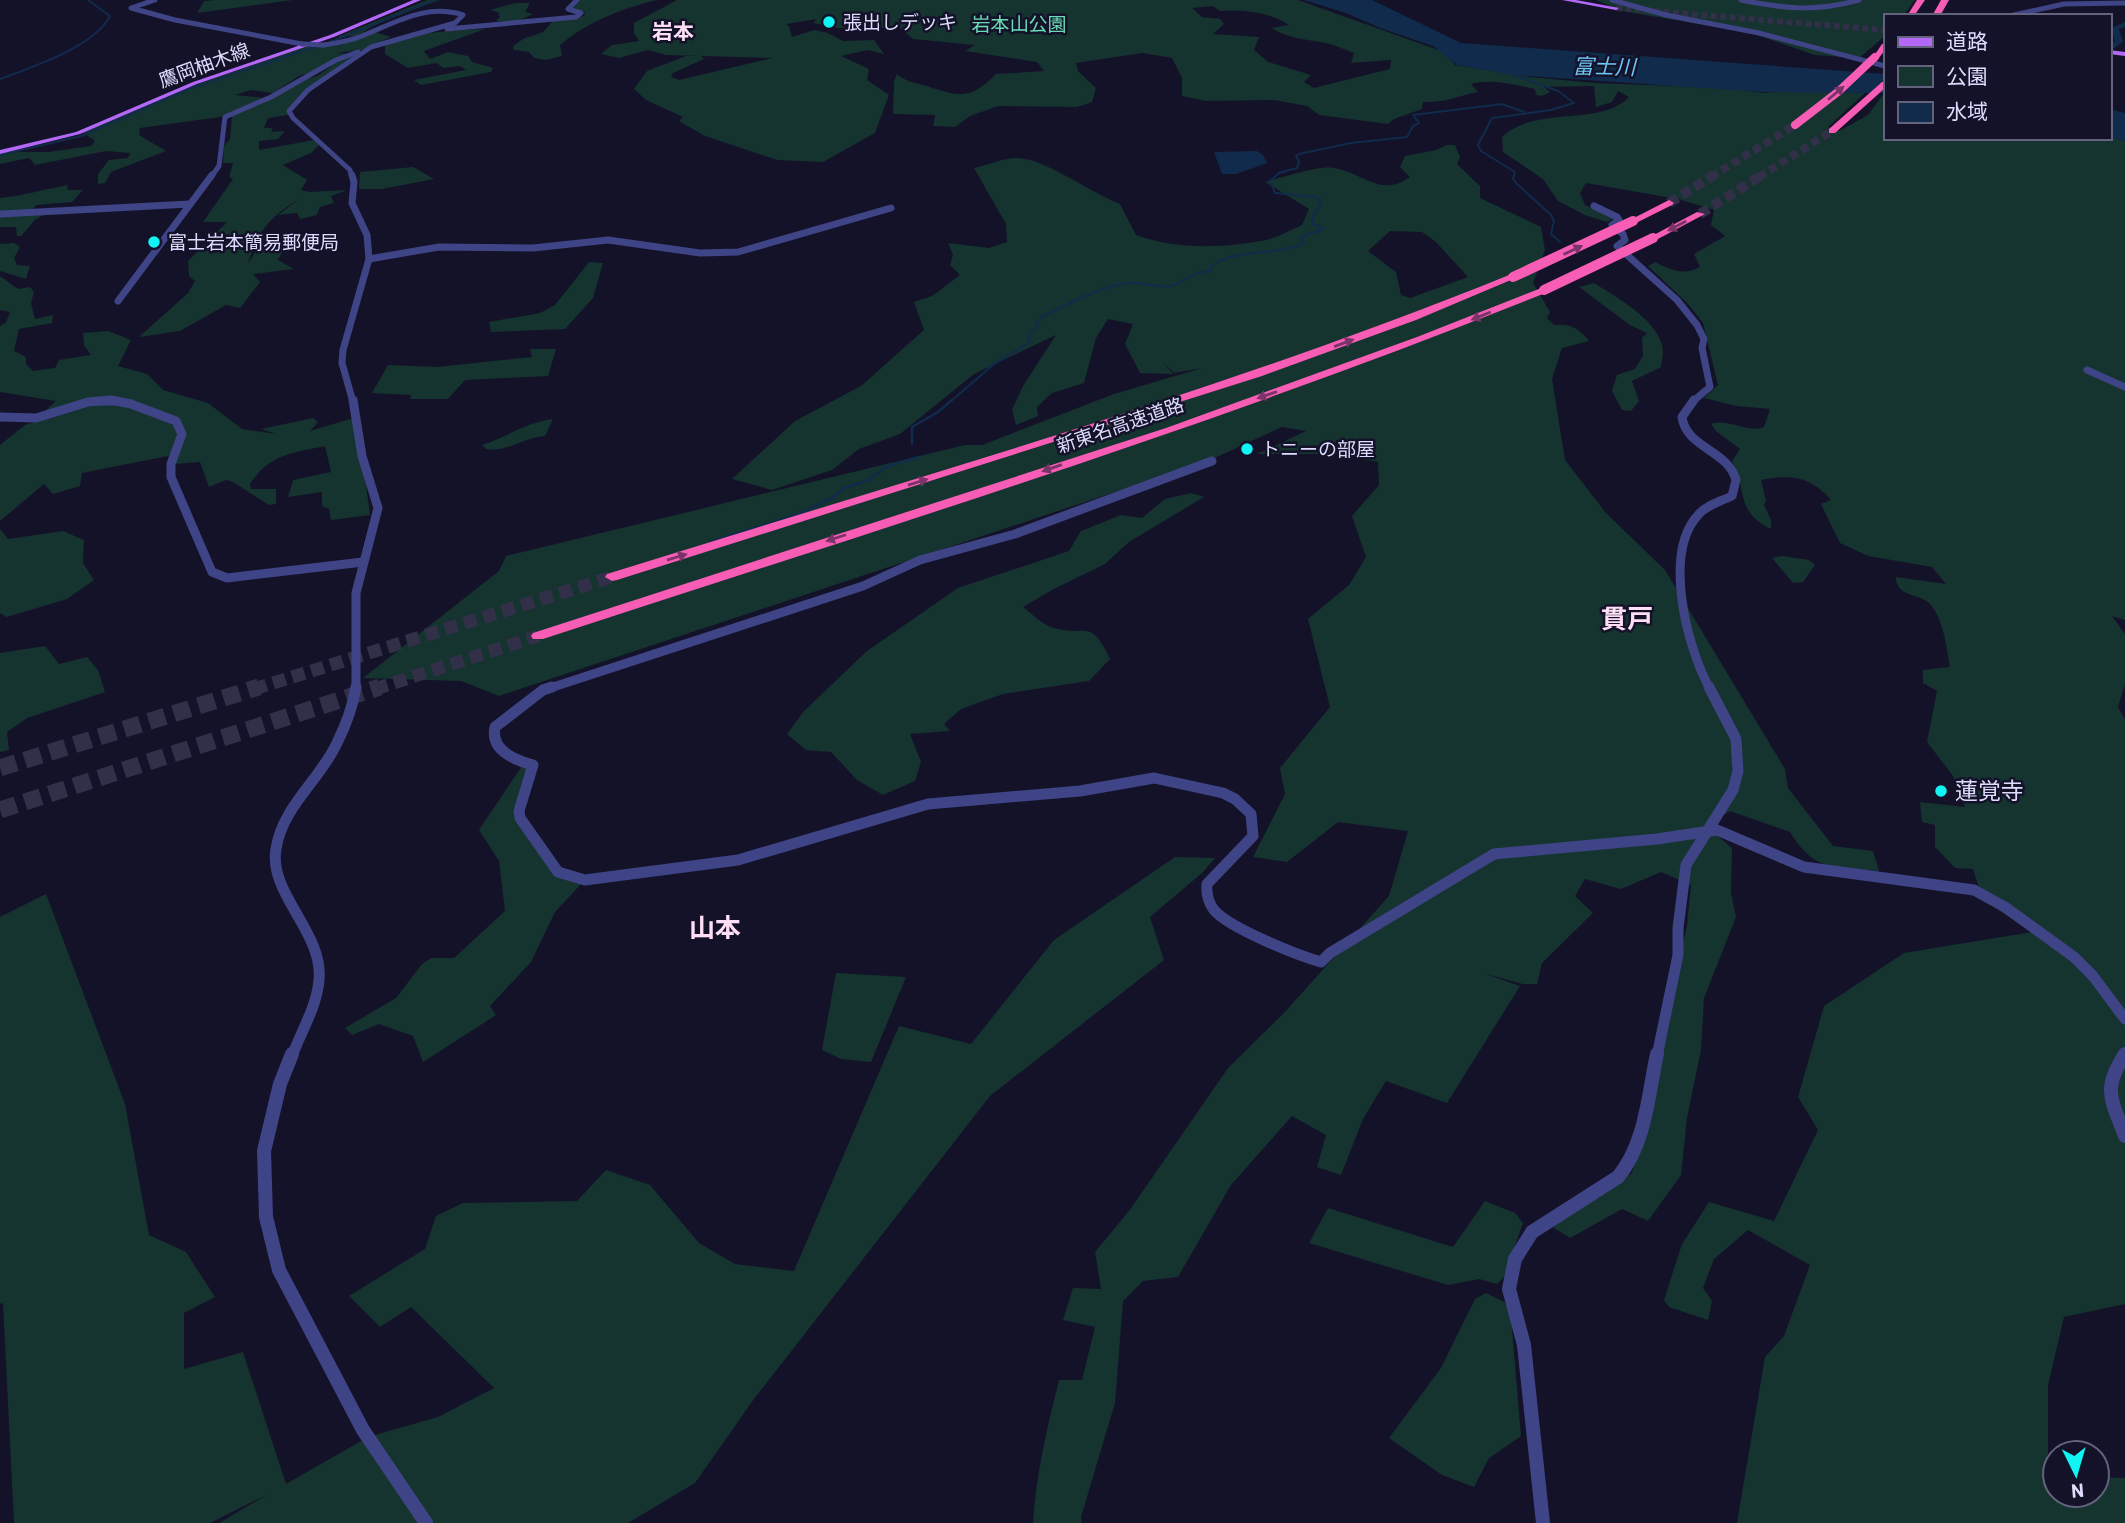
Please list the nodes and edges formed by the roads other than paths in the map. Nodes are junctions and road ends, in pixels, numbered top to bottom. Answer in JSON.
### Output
{"nodes":[{"id":1,"x":155,"y":0,"type":"edge"},
{"id":2,"x":418,"y":0,"type":"edge"},
{"id":3,"x":576,"y":0,"type":"edge"},
{"id":4,"x":1564,"y":0,"type":"edge"},
{"id":5,"x":1612,"y":0,"type":"edge"},
{"id":6,"x":1741,"y":0,"type":"edge"},
{"id":7,"x":1859,"y":0,"type":"edge"},
{"id":8,"x":2122,"y":3,"type":"edge"},
{"id":9,"x":1616,"y":8,"type":"tunnel mouth"},
{"id":10,"x":2018,"y":14,"type":"edge"},
{"id":11,"x":431,"y":30,"type":"junction"},
{"id":12,"x":1884,"y":47,"type":"edge"},
{"id":13,"x":364,"y":51,"type":"junction"},
{"id":14,"x":2112,"y":52,"type":"edge"},
{"id":15,"x":2125,"y":54,"type":"edge"},
{"id":16,"x":1884,"y":66,"type":"edge"},
{"id":17,"x":1884,"y":85,"type":"edge"},
{"id":18,"x":1795,"y":125,"type":"tunnel mouth"},
{"id":19,"x":1832,"y":131,"type":"tunnel mouth"},
{"id":20,"x":0,"y":152,"type":"edge"},
{"id":21,"x":1670,"y":202,"type":"tunnel mouth"},
{"id":22,"x":190,"y":204,"type":"junction"},
{"id":23,"x":1594,"y":205,"type":"dead end"},
{"id":24,"x":891,"y":208,"type":"dead end"},
{"id":25,"x":0,"y":214,"type":"edge"},
{"id":26,"x":1700,"y":214,"type":"tunnel mouth"},
{"id":27,"x":369,"y":259,"type":"junction"},
{"id":28,"x":118,"y":301,"type":"dead end"},
{"id":29,"x":2087,"y":370,"type":"dead end"},
{"id":30,"x":2125,"y":387,"type":"edge"},
{"id":31,"x":0,"y":417,"type":"edge"},
{"id":32,"x":1212,"y":460,"type":"dead end"},
{"id":33,"x":363,"y":562,"type":"junction"},
{"id":34,"x":612,"y":577,"type":"tunnel mouth"},
{"id":35,"x":538,"y":636,"type":"tunnel mouth"},
{"id":36,"x":1709,"y":831,"type":"junction"},
{"id":37,"x":2125,"y":1018,"type":"edge"},
{"id":38,"x":2125,"y":1053,"type":"edge"},
{"id":39,"x":2125,"y":1136,"type":"edge"},
{"id":40,"x":426,"y":1523,"type":"edge"},
{"id":41,"x":1543,"y":1523,"type":"edge"}],
"edges":[{"from":1,"to":11,"type":"street","bridge":true},
{"from":2,"to":20,"type":"main road","name":"鷹岡柚木線"},
{"from":3,"to":11,"type":"street"},
{"from":4,"to":9,"type":"main road"},
{"from":5,"to":16,"type":"street"},
{"from":6,"to":7,"type":"street"},
{"from":8,"to":10,"type":"street"},
{"from":11,"to":13,"type":"street"},
{"from":18,"to":12,"type":"highway","one_way":true,"bridge":true},
{"from":13,"to":22,"type":"street"},
{"from":13,"to":27,"type":"street"},
{"from":14,"to":15,"type":"main road"},
{"from":17,"to":19,"type":"highway"},
{"from":34,"to":21,"type":"highway","name":"新東名高速道路","one_way":true,"bridge":true},
{"from":22,"to":25,"type":"street"},
{"from":22,"to":28,"type":"street"},
{"from":23,"to":36,"type":"street"},
{"from":24,"to":27,"type":"street"},
{"from":26,"to":35,"type":"highway","name":"新東名高速道路","one_way":true,"bridge":true},
{"from":27,"to":33,"type":"street"},
{"from":29,"to":30,"type":"street"},
{"from":31,"to":33,"type":"street"},
{"from":32,"to":36,"type":"street"},
{"from":33,"to":40,"type":"street"},
{"from":36,"to":37,"type":"street"},
{"from":36,"to":41,"type":"street"},
{"from":38,"to":39,"type":"street"}]}
